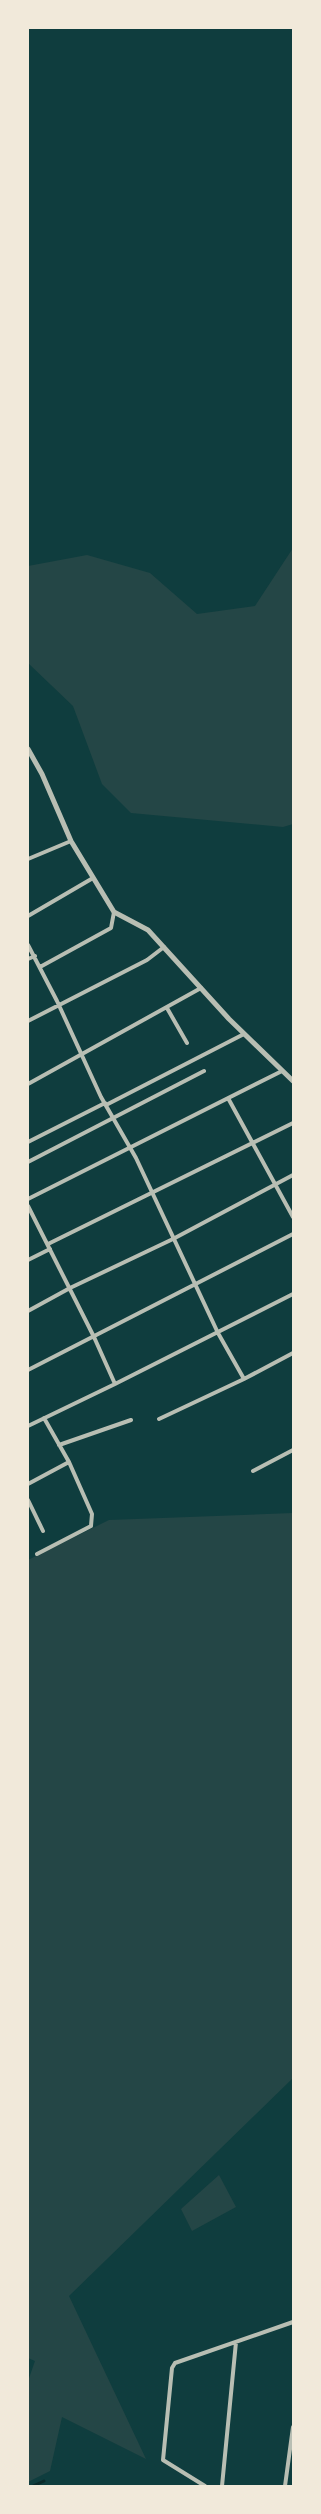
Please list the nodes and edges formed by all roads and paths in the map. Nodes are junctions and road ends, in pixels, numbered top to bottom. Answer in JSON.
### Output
{"nodes":[{"id":1,"x":28,"y":749,"type":"edge"},
{"id":2,"x":71,"y":841,"type":"junction"},
{"id":3,"x":28,"y":859,"type":"edge"},
{"id":4,"x":93,"y":878,"type":"junction"},
{"id":5,"x":114,"y":912,"type":"junction"},
{"id":6,"x":28,"y":916,"type":"edge"},
{"id":7,"x":28,"y":944,"type":"edge"},
{"id":8,"x":164,"y":948,"type":"junction"},
{"id":9,"x":35,"y":956,"type":"junction"},
{"id":10,"x":28,"y":959,"type":"edge"},
{"id":11,"x":40,"y":967,"type":"junction"},
{"id":12,"x":201,"y":988,"type":"junction"},
{"id":13,"x":59,"y":1006,"type":"junction"},
{"id":14,"x":166,"y":1008,"type":"junction"},
{"id":15,"x":28,"y":1021,"type":"edge"},
{"id":16,"x":244,"y":1034,"type":"junction"},
{"id":17,"x":187,"y":1043,"type":"dead end"},
{"id":18,"x":82,"y":1055,"type":"junction"},
{"id":19,"x":204,"y":1071,"type":"dead end"},
{"id":20,"x":282,"y":1071,"type":"junction"},
{"id":21,"x":293,"y":1081,"type":"edge"},
{"id":22,"x":28,"y":1084,"type":"edge"},
{"id":23,"x":228,"y":1098,"type":"junction"},
{"id":24,"x":106,"y":1104,"type":"junction"},
{"id":25,"x":114,"y":1119,"type":"junction"},
{"id":26,"x":293,"y":1123,"type":"edge"},
{"id":27,"x":28,"y":1142,"type":"edge"},
{"id":28,"x":254,"y":1143,"type":"junction"},
{"id":29,"x":129,"y":1147,"type":"junction"},
{"id":30,"x":28,"y":1162,"type":"edge"},
{"id":31,"x":293,"y":1175,"type":"edge"},
{"id":32,"x":276,"y":1184,"type":"junction"},
{"id":33,"x":152,"y":1193,"type":"junction"},
{"id":34,"x":28,"y":1199,"type":"edge"},
{"id":35,"x":28,"y":1206,"type":"edge"},
{"id":36,"x":293,"y":1217,"type":"edge"},
{"id":37,"x":293,"y":1234,"type":"edge"},
{"id":38,"x":173,"y":1239,"type":"junction"},
{"id":39,"x":48,"y":1244,"type":"junction"},
{"id":40,"x":50,"y":1249,"type":"junction"},
{"id":41,"x":28,"y":1260,"type":"edge"},
{"id":42,"x":195,"y":1286,"type":"junction"},
{"id":43,"x":70,"y":1288,"type":"junction"},
{"id":44,"x":293,"y":1294,"type":"edge"},
{"id":45,"x":28,"y":1311,"type":"edge"},
{"id":46,"x":218,"y":1333,"type":"junction"},
{"id":47,"x":94,"y":1337,"type":"junction"},
{"id":48,"x":293,"y":1353,"type":"edge"},
{"id":49,"x":28,"y":1370,"type":"edge"},
{"id":50,"x":244,"y":1379,"type":"junction"},
{"id":51,"x":115,"y":1384,"type":"junction"},
{"id":52,"x":44,"y":1418,"type":"junction"},
{"id":53,"x":159,"y":1419,"type":"dead end"},
{"id":54,"x":132,"y":1420,"type":"dead end"},
{"id":55,"x":28,"y":1426,"type":"edge"},
{"id":56,"x":59,"y":1445,"type":"junction"},
{"id":57,"x":293,"y":1450,"type":"edge"},
{"id":58,"x":69,"y":1462,"type":"junction"},
{"id":59,"x":253,"y":1471,"type":"dead end"},
{"id":60,"x":28,"y":1484,"type":"edge"},
{"id":61,"x":28,"y":1500,"type":"edge"},
{"id":62,"x":43,"y":1532,"type":"dead end"},
{"id":63,"x":37,"y":1554,"type":"dead end"},
{"id":64,"x":293,"y":2322,"type":"edge"},
{"id":65,"x":236,"y":2342,"type":"junction"},
{"id":66,"x":293,"y":2428,"type":"edge"},
{"id":67,"x":205,"y":2486,"type":"edge"},
{"id":68,"x":222,"y":2486,"type":"edge"},
{"id":69,"x":285,"y":2486,"type":"edge"}],
"edges":[{"from":1,"to":2,"type":"street"},
{"from":2,"to":3,"type":"street"},
{"from":2,"to":4,"type":"street"},
{"from":4,"to":5,"type":"street"},
{"from":4,"to":6,"type":"street"},
{"from":5,"to":8,"type":"street"},
{"from":5,"to":11,"type":"street"},
{"from":7,"to":9,"type":"street"},
{"from":8,"to":12,"type":"street"},
{"from":8,"to":13,"type":"street"},
{"from":9,"to":10,"type":"street"},
{"from":9,"to":11,"type":"street"},
{"from":11,"to":13,"type":"street"},
{"from":12,"to":14,"type":"street"},
{"from":12,"to":16,"type":"street"},
{"from":13,"to":15,"type":"street"},
{"from":13,"to":18,"type":"street"},
{"from":14,"to":17,"type":"street"},
{"from":14,"to":18,"type":"street"},
{"from":16,"to":20,"type":"street"},
{"from":16,"to":24,"type":"street"},
{"from":18,"to":22,"type":"street"},
{"from":18,"to":24,"type":"street"},
{"from":19,"to":25,"type":"street"},
{"from":20,"to":21,"type":"street"},
{"from":20,"to":23,"type":"street"},
{"from":23,"to":28,"type":"street"},
{"from":23,"to":29,"type":"street"},
{"from":24,"to":25,"type":"street"},
{"from":24,"to":27,"type":"street"},
{"from":25,"to":29,"type":"street"},
{"from":25,"to":30,"type":"street"},
{"from":26,"to":28,"type":"street"},
{"from":28,"to":32,"type":"street"},
{"from":28,"to":33,"type":"street"},
{"from":29,"to":33,"type":"street"},
{"from":29,"to":34,"type":"street"},
{"from":31,"to":32,"type":"street"},
{"from":32,"to":36,"type":"street"},
{"from":32,"to":38,"type":"street"},
{"from":33,"to":38,"type":"street"},
{"from":33,"to":39,"type":"street"},
{"from":35,"to":39,"type":"street"},
{"from":37,"to":42,"type":"street"},
{"from":38,"to":42,"type":"street"},
{"from":38,"to":43,"type":"street"},
{"from":39,"to":40,"type":"street"},
{"from":40,"to":41,"type":"street"},
{"from":40,"to":43,"type":"street"},
{"from":42,"to":46,"type":"street"},
{"from":42,"to":47,"type":"street"},
{"from":43,"to":45,"type":"street"},
{"from":43,"to":47,"type":"street"},
{"from":44,"to":46,"type":"street"},
{"from":46,"to":50,"type":"street"},
{"from":46,"to":51,"type":"street"},
{"from":47,"to":49,"type":"street"},
{"from":47,"to":51,"type":"street"},
{"from":48,"to":50,"type":"street"},
{"from":50,"to":53,"type":"street"},
{"from":51,"to":52,"type":"street"},
{"from":52,"to":55,"type":"street"},
{"from":52,"to":56,"type":"street"},
{"from":54,"to":56,"type":"street"},
{"from":56,"to":58,"type":"street"},
{"from":57,"to":59,"type":"street"},
{"from":58,"to":60,"type":"street"},
{"from":58,"to":63,"type":"street"},
{"from":61,"to":62,"type":"street"},
{"from":64,"to":65,"type":"street"},
{"from":65,"to":67,"type":"street"},
{"from":65,"to":68,"type":"street"},
{"from":66,"to":69,"type":"street"}]}
